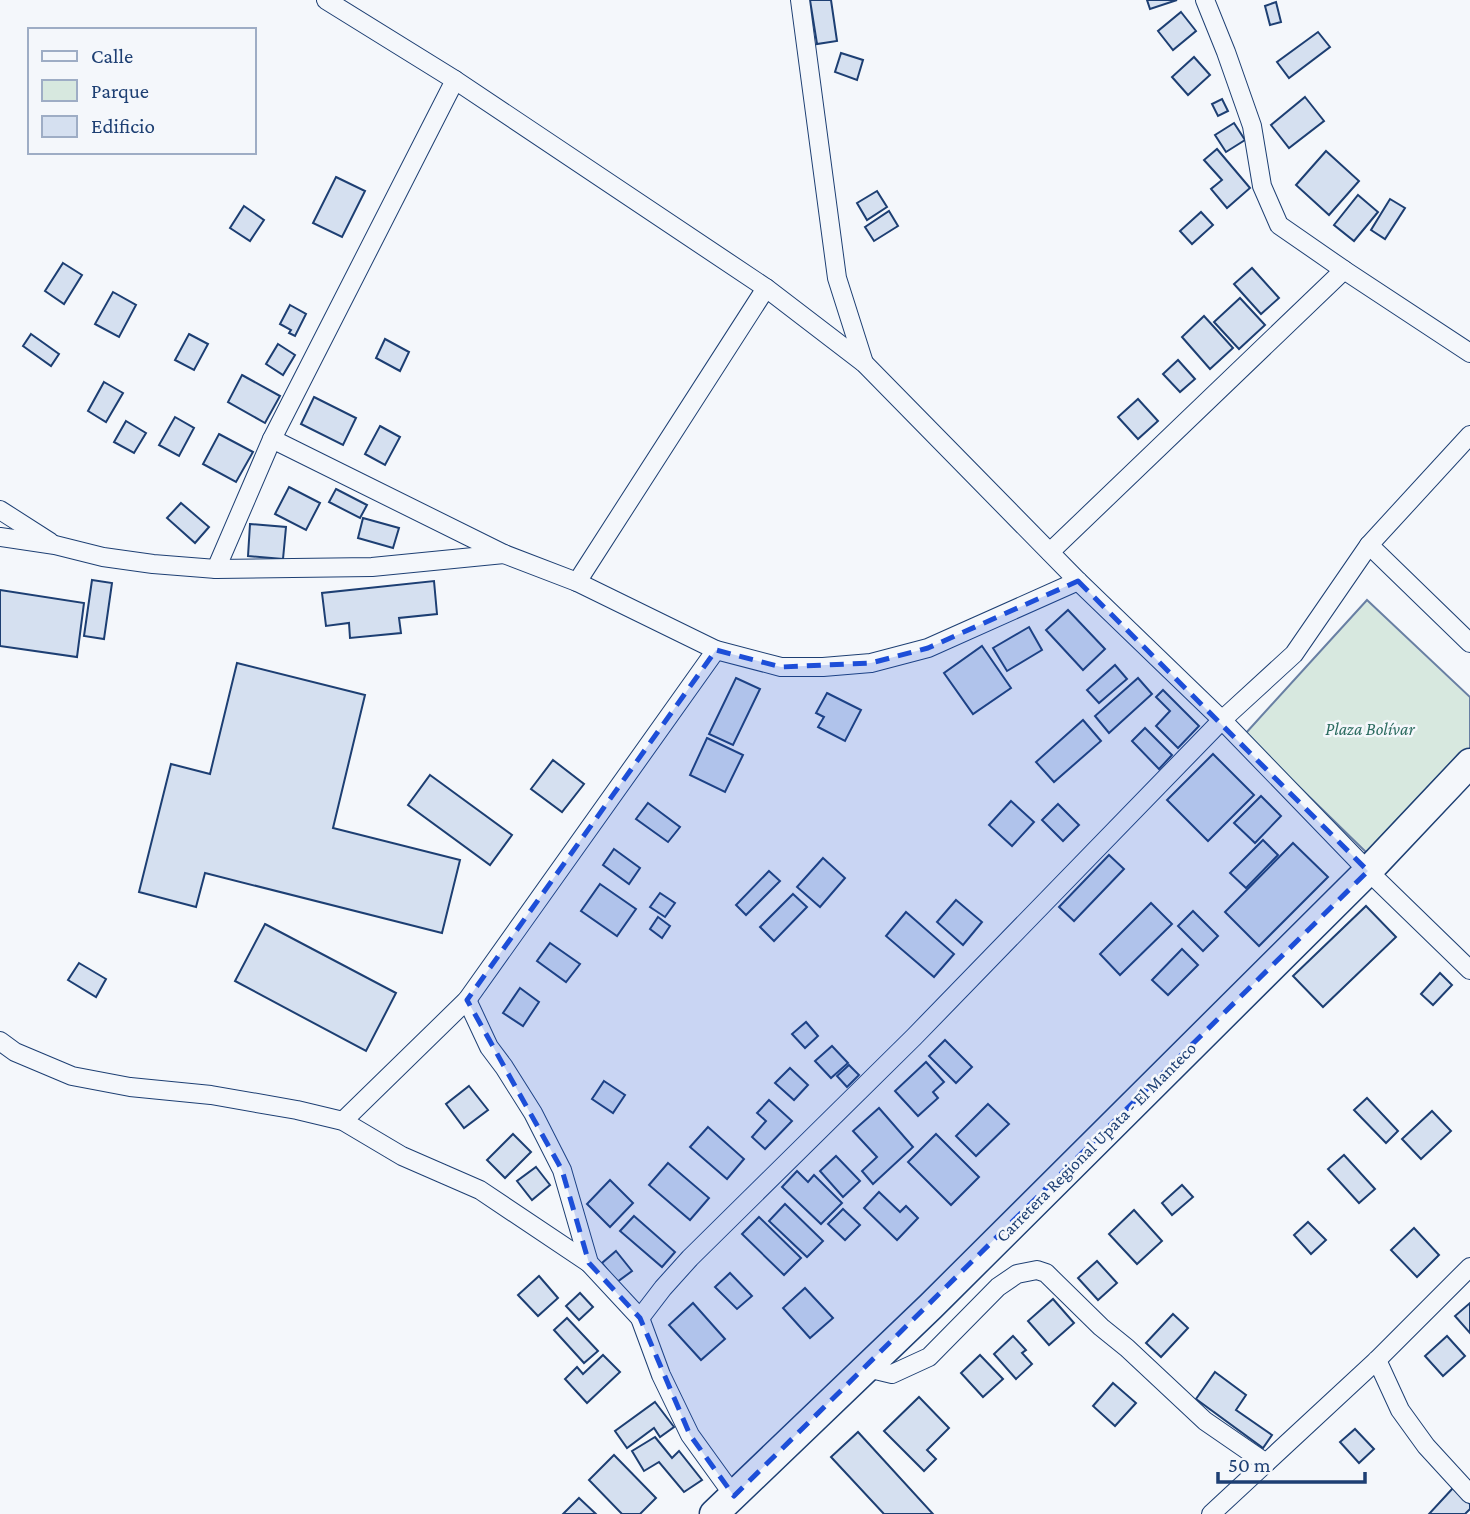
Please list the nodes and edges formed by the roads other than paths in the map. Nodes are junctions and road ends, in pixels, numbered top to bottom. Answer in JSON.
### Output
{"nodes":[{"id":1,"x":326,"y":0,"type":"edge"},
{"id":2,"x":800,"y":0,"type":"edge"},
{"id":3,"x":1205,"y":0,"type":"edge"},
{"id":4,"x":455,"y":80,"type":"junction"},
{"id":5,"x":1344,"y":270,"type":"junction"},
{"id":6,"x":766,"y":288,"type":"junction"},
{"id":7,"x":1470,"y":353,"type":"edge"},
{"id":8,"x":864,"y":362,"type":"junction"},
{"id":9,"x":1470,"y":435,"type":"edge"},
{"id":10,"x":272,"y":439,"type":"junction"},
{"id":11,"x":0,"y":510,"type":"edge"},
{"id":12,"x":0,"y":537,"type":"edge"},
{"id":13,"x":55,"y":545,"type":"junction"},
{"id":14,"x":1369,"y":545,"type":"junction"},
{"id":15,"x":1051,"y":552,"type":"junction"},
{"id":16,"x":504,"y":554,"type":"junction"},
{"id":17,"x":216,"y":569,"type":"junction"},
{"id":18,"x":1078,"y":581,"type":"junction"},
{"id":19,"x":577,"y":582,"type":"junction"},
{"id":20,"x":1470,"y":643,"type":"edge"},
{"id":21,"x":716,"y":650,"type":"junction"},
{"id":22,"x":1222,"y":720,"type":"junction"},
{"id":23,"x":1470,"y":763,"type":"edge"},
{"id":24,"x":1368,"y":871,"type":"junction"},
{"id":25,"x":1470,"y":970,"type":"edge"},
{"id":26,"x":467,"y":1000,"type":"junction"},
{"id":27,"x":0,"y":1041,"type":"edge"},
{"id":28,"x":343,"y":1121,"type":"junction"},
{"id":29,"x":589,"y":1262,"type":"junction"},
{"id":30,"x":1470,"y":1267,"type":"edge"},
{"id":31,"x":640,"y":1318,"type":"junction"},
{"id":32,"x":1377,"y":1360,"type":"junction"},
{"id":33,"x":867,"y":1368,"type":"junction"},
{"id":34,"x":1266,"y":1463,"type":"junction"},
{"id":35,"x":1470,"y":1494,"type":"edge"},
{"id":36,"x":724,"y":1505,"type":"edge"},
{"id":37,"x":1211,"y":1514,"type":"edge"}],
"edges":[{"from":1,"to":4,"type":"street"},
{"from":2,"to":8,"type":"street"},
{"from":3,"to":5,"type":"street"},
{"from":4,"to":6,"type":"street"},
{"from":4,"to":10,"type":"street"},
{"from":5,"to":7,"type":"street"},
{"from":5,"to":15,"type":"street"},
{"from":6,"to":8,"type":"street"},
{"from":6,"to":19,"type":"street"},
{"from":8,"to":15,"type":"street"},
{"from":9,"to":14,"type":"street"},
{"from":10,"to":16,"type":"street"},
{"from":10,"to":17,"type":"street"},
{"from":11,"to":13,"type":"street"},
{"from":12,"to":13,"type":"street"},
{"from":13,"to":17,"type":"street"},
{"from":14,"to":20,"type":"street"},
{"from":14,"to":22,"type":"street"},
{"from":15,"to":18,"type":"street"},
{"from":16,"to":17,"type":"street"},
{"from":16,"to":19,"type":"street"},
{"from":18,"to":21,"type":"street"},
{"from":18,"to":22,"type":"street"},
{"from":19,"to":21,"type":"street"},
{"from":21,"to":26,"type":"street"},
{"from":22,"to":24,"type":"street"},
{"from":22,"to":31,"type":"street"},
{"from":23,"to":24,"type":"main road","name":"Carretera Regional Upata - El Manteco"},
{"from":24,"to":25,"type":"street"},
{"from":24,"to":33,"type":"main road","name":"Carretera Regional Upata - El Manteco"},
{"from":26,"to":28,"type":"street"},
{"from":26,"to":29,"type":"street"},
{"from":27,"to":28,"type":"street"},
{"from":28,"to":29,"type":"street"},
{"from":29,"to":31,"type":"street"},
{"from":30,"to":32,"type":"street"},
{"from":31,"to":36,"type":"street"},
{"from":32,"to":34,"type":"street"},
{"from":32,"to":35,"type":"street"},
{"from":33,"to":34,"type":"street"},
{"from":33,"to":36,"type":"main road","name":"Carretera Regional Upata - El Manteco"},
{"from":34,"to":37,"type":"street"}]}
